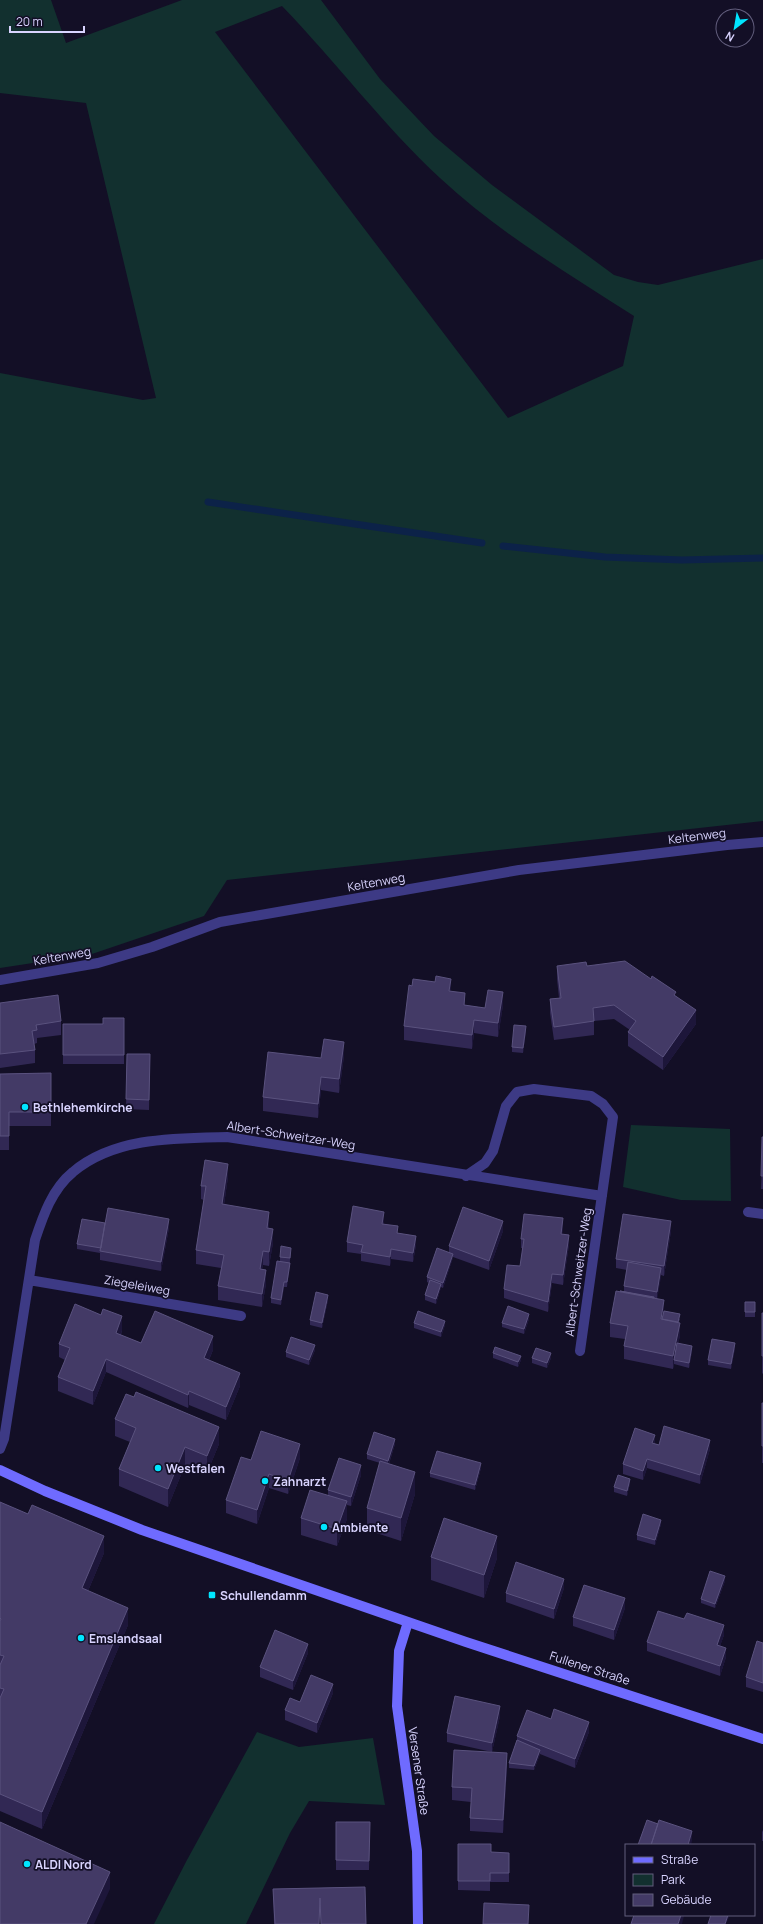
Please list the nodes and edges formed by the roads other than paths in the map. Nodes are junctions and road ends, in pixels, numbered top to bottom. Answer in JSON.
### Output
{"nodes":[{"id":1,"x":763,"y":842,"type":"edge"},
{"id":2,"x":0,"y":980,"type":"edge"},
{"id":3,"x":466,"y":1176,"type":"junction"},
{"id":4,"x":602,"y":1196,"type":"junction"},
{"id":5,"x":748,"y":1212,"type":"dead end"},
{"id":6,"x":763,"y":1214,"type":"edge"},
{"id":7,"x":29,"y":1280,"type":"junction"},
{"id":8,"x":241,"y":1316,"type":"dead end"},
{"id":9,"x":580,"y":1351,"type":"dead end"},
{"id":10,"x":0,"y":1449,"type":"edge"},
{"id":11,"x":0,"y":1470,"type":"edge"},
{"id":12,"x":408,"y":1622,"type":"junction"},
{"id":13,"x":763,"y":1739,"type":"edge"},
{"id":14,"x":418,"y":1924,"type":"edge"}],
"edges":[{"from":1,"to":2,"type":"street","name":"Keltenweg"},
{"from":3,"to":4,"type":"street","name":"Albert-Schweitzer-Weg"},
{"from":3,"to":4,"type":"street","name":"Albert-Schweitzer-Weg"},
{"from":3,"to":7,"type":"street","name":"Albert-Schweitzer-Weg"},
{"from":4,"to":9,"type":"street","name":"Albert-Schweitzer-Weg"},
{"from":5,"to":6,"type":"street"},
{"from":7,"to":8,"type":"street","name":"Ziegeleiweg"},
{"from":7,"to":10,"type":"street","name":"Albert-Schweitzer-Weg"},
{"from":11,"to":12,"type":"main road"},
{"from":12,"to":13,"type":"main road","name":"Fullener Straße"},
{"from":12,"to":14,"type":"main road","name":"Versener Straße"}]}
